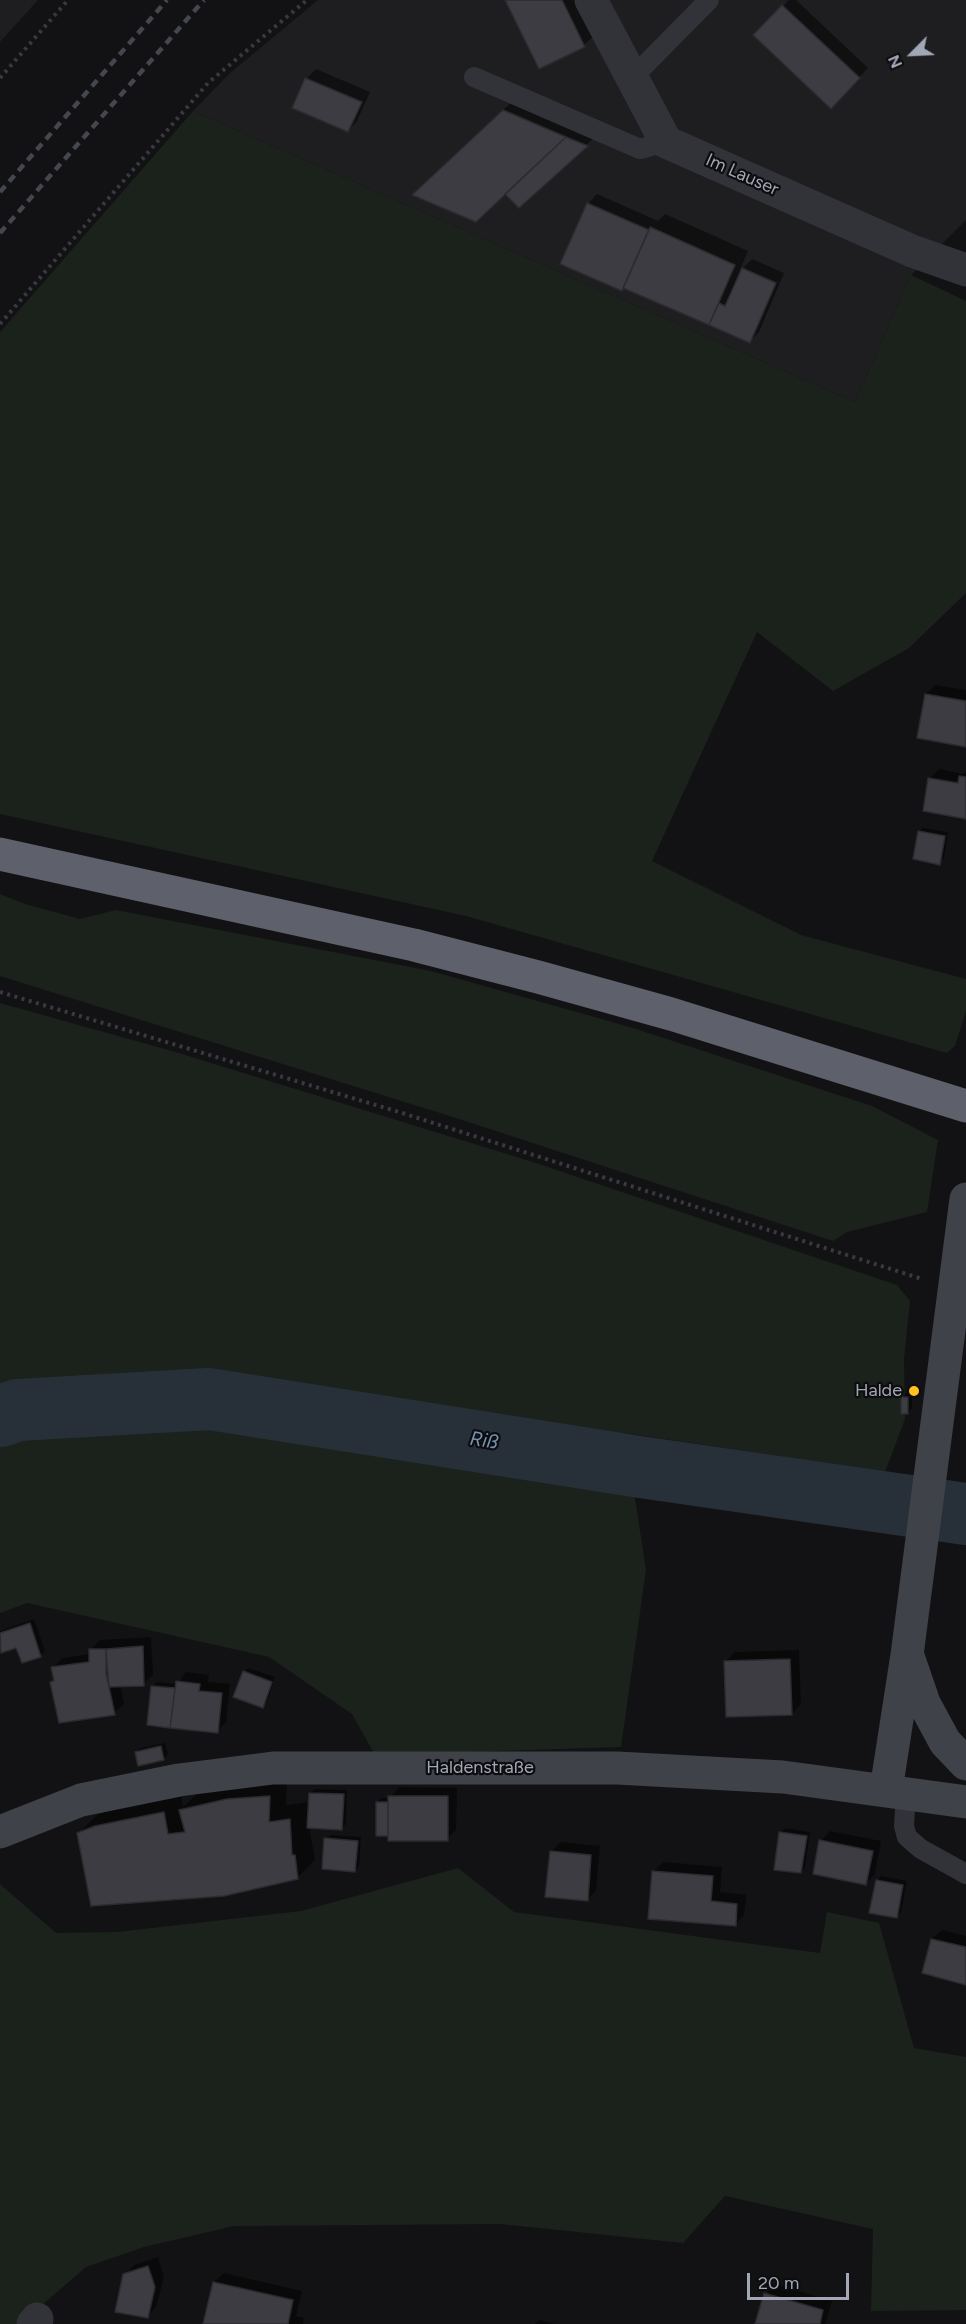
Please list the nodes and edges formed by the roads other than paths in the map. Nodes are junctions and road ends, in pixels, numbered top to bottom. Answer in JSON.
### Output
{"nodes":[{"id":1,"x":591,"y":0,"type":"edge"},
{"id":2,"x":709,"y":0,"type":"edge"},
{"id":3,"x":474,"y":77,"type":"dead end"},
{"id":4,"x":632,"y":78,"type":"junction"},
{"id":5,"x":666,"y":142,"type":"junction"},
{"id":6,"x":966,"y":270,"type":"edge"},
{"id":7,"x":0,"y":854,"type":"edge"},
{"id":8,"x":966,"y":1107,"type":"edge"},
{"id":9,"x":966,"y":1199,"type":"edge"},
{"id":10,"x":907,"y":1655,"type":"junction"},
{"id":11,"x":966,"y":1764,"type":"edge"},
{"id":12,"x":896,"y":1791,"type":"junction"},
{"id":13,"x":966,"y":1802,"type":"edge"},
{"id":14,"x":0,"y":1832,"type":"edge"},
{"id":15,"x":966,"y":1874,"type":"edge"}],
"edges":[{"from":1,"to":4,"type":"street"},
{"from":2,"to":4,"type":"lane"},
{"from":3,"to":5,"type":"lane"},
{"from":4,"to":5,"type":"street"},
{"from":5,"to":6,"type":"street","name":"Im Lauser"},
{"from":7,"to":8,"type":"highway"},
{"from":9,"to":10,"type":"street"},
{"from":10,"to":11,"type":"street"},
{"from":10,"to":12,"type":"street"},
{"from":12,"to":13,"type":"street","name":"Haldenstraße"},
{"from":12,"to":14,"type":"street","name":"Haldenstraße"},
{"from":12,"to":15,"type":"lane"}]}
